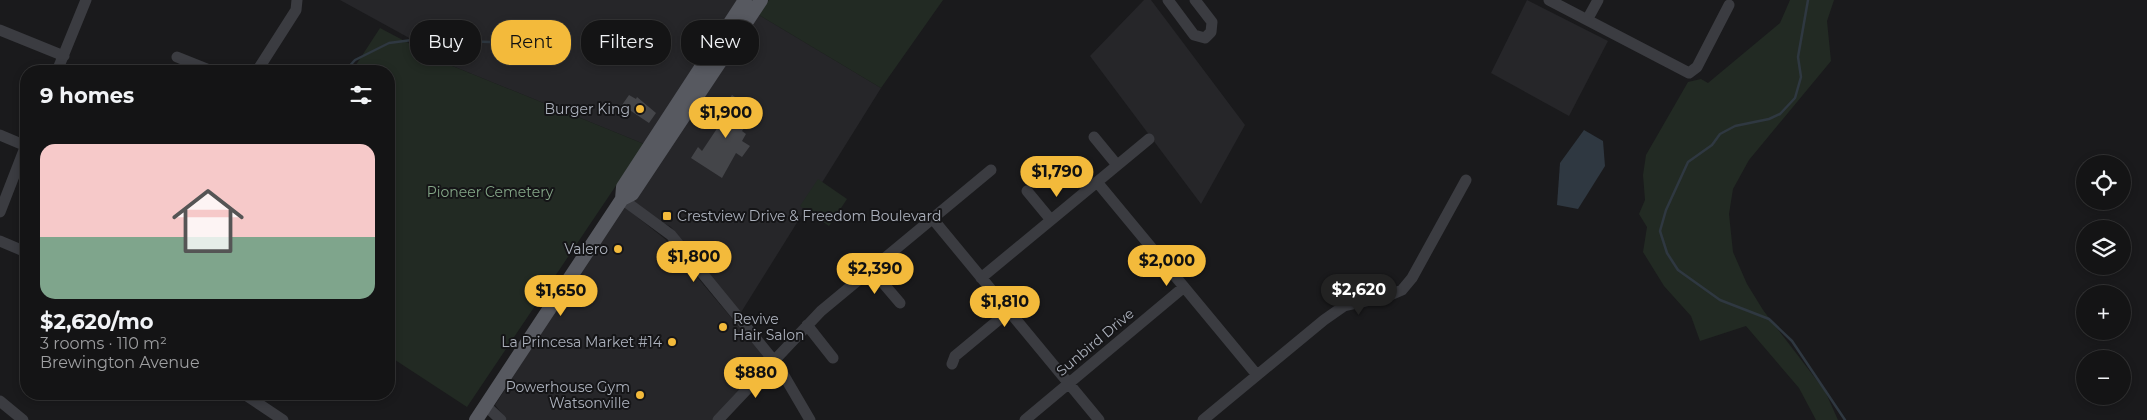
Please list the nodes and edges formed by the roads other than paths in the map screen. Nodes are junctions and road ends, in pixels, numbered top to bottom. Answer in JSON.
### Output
{"nodes":[{"id":1,"x":86,"y":0,"type":"edge"},
{"id":2,"x":297,"y":0,"type":"edge"},
{"id":3,"x":745,"y":0,"type":"edge"},
{"id":4,"x":761,"y":0,"type":"edge"},
{"id":5,"x":1168,"y":0,"type":"edge"},
{"id":6,"x":1195,"y":0,"type":"edge"},
{"id":7,"x":1549,"y":0,"type":"edge"},
{"id":8,"x":1598,"y":0,"type":"edge"},
{"id":9,"x":1729,"y":6,"type":"dead end"},
{"id":10,"x":1587,"y":20,"type":"junction"},
{"id":11,"x":0,"y":30,"type":"edge"},
{"id":12,"x":64,"y":56,"type":"junction"},
{"id":13,"x":177,"y":57,"type":"dead end"},
{"id":14,"x":60,"y":65,"type":"edge"},
{"id":15,"x":197,"y":65,"type":"edge"},
{"id":16,"x":261,"y":65,"type":"edge"},
{"id":17,"x":0,"y":135,"type":"edge"},
{"id":18,"x":1094,"y":137,"type":"dead end"},
{"id":19,"x":1149,"y":139,"type":"dead end"},
{"id":20,"x":20,"y":143,"type":"edge"},
{"id":21,"x":20,"y":161,"type":"edge"},
{"id":22,"x":1117,"y":165,"type":"junction"},
{"id":23,"x":990,"y":170,"type":"dead end"},
{"id":24,"x":1466,"y":180,"type":"dead end"},
{"id":25,"x":1097,"y":182,"type":"junction"},
{"id":26,"x":1027,"y":191,"type":"dead end"},
{"id":27,"x":622,"y":199,"type":"junction"},
{"id":28,"x":0,"y":212,"type":"edge"},
{"id":29,"x":932,"y":218,"type":"junction"},
{"id":30,"x":1051,"y":220,"type":"junction"},
{"id":31,"x":0,"y":241,"type":"edge"},
{"id":32,"x":20,"y":249,"type":"edge"},
{"id":33,"x":871,"y":269,"type":"junction"},
{"id":34,"x":981,"y":278,"type":"junction"},
{"id":35,"x":1184,"y":287,"type":"junction"},
{"id":36,"x":900,"y":303,"type":"dead end"},
{"id":37,"x":1008,"y":312,"type":"junction"},
{"id":38,"x":807,"y":325,"type":"junction"},
{"id":39,"x":833,"y":358,"type":"dead end"},
{"id":40,"x":774,"y":360,"type":"junction"},
{"id":41,"x":952,"y":364,"type":"dead end"},
{"id":42,"x":1257,"y":375,"type":"junction"},
{"id":43,"x":1068,"y":383,"type":"junction"},
{"id":44,"x":253,"y":400,"type":"edge"},
{"id":45,"x":0,"y":401,"type":"edge"},
{"id":46,"x":486,"y":406,"type":"junction"},
{"id":47,"x":23,"y":420,"type":"edge"},
{"id":48,"x":283,"y":420,"type":"edge"},
{"id":49,"x":476,"y":420,"type":"edge"},
{"id":50,"x":501,"y":420,"type":"edge"},
{"id":51,"x":718,"y":420,"type":"edge"},
{"id":52,"x":810,"y":420,"type":"edge"},
{"id":53,"x":1025,"y":420,"type":"edge"},
{"id":54,"x":1099,"y":420,"type":"edge"},
{"id":55,"x":1203,"y":420,"type":"edge"}],
"edges":[{"from":1,"to":12,"type":"street"},
{"from":2,"to":16,"type":"street"},
{"from":3,"to":27,"type":"main road"},
{"from":4,"to":27,"type":"main road"},
{"from":5,"to":6,"type":"street"},
{"from":7,"to":10,"type":"street"},
{"from":8,"to":10,"type":"street"},
{"from":9,"to":10,"type":"street"},
{"from":11,"to":12,"type":"street"},
{"from":12,"to":14,"type":"street"},
{"from":13,"to":15,"type":"street"},
{"from":17,"to":20,"type":"street"},
{"from":18,"to":22,"type":"street"},
{"from":19,"to":22,"type":"street"},
{"from":21,"to":28,"type":"street"},
{"from":22,"to":25,"type":"street"},
{"from":23,"to":29,"type":"street"},
{"from":24,"to":42,"type":"street"},
{"from":25,"to":30,"type":"street"},
{"from":25,"to":35,"type":"street"},
{"from":26,"to":30,"type":"street"},
{"from":27,"to":40,"type":"street"},
{"from":27,"to":46,"type":"main road"},
{"from":29,"to":33,"type":"street"},
{"from":29,"to":34,"type":"street"},
{"from":30,"to":34,"type":"street"},
{"from":31,"to":32,"type":"street"},
{"from":33,"to":36,"type":"street"},
{"from":33,"to":38,"type":"street"},
{"from":34,"to":37,"type":"street"},
{"from":35,"to":42,"type":"street"},
{"from":35,"to":43,"type":"street","name":"Sunbird Drive"},
{"from":37,"to":41,"type":"street"},
{"from":37,"to":43,"type":"street"},
{"from":38,"to":39,"type":"street"},
{"from":38,"to":40,"type":"street"},
{"from":40,"to":51,"type":"street"},
{"from":40,"to":52,"type":"street"},
{"from":42,"to":55,"type":"street"},
{"from":43,"to":53,"type":"street","name":"Sunbird Drive"},
{"from":43,"to":54,"type":"street"},
{"from":44,"to":48,"type":"street"},
{"from":45,"to":47,"type":"street"},
{"from":46,"to":49,"type":"main road"},
{"from":46,"to":50,"type":"street"}]}
